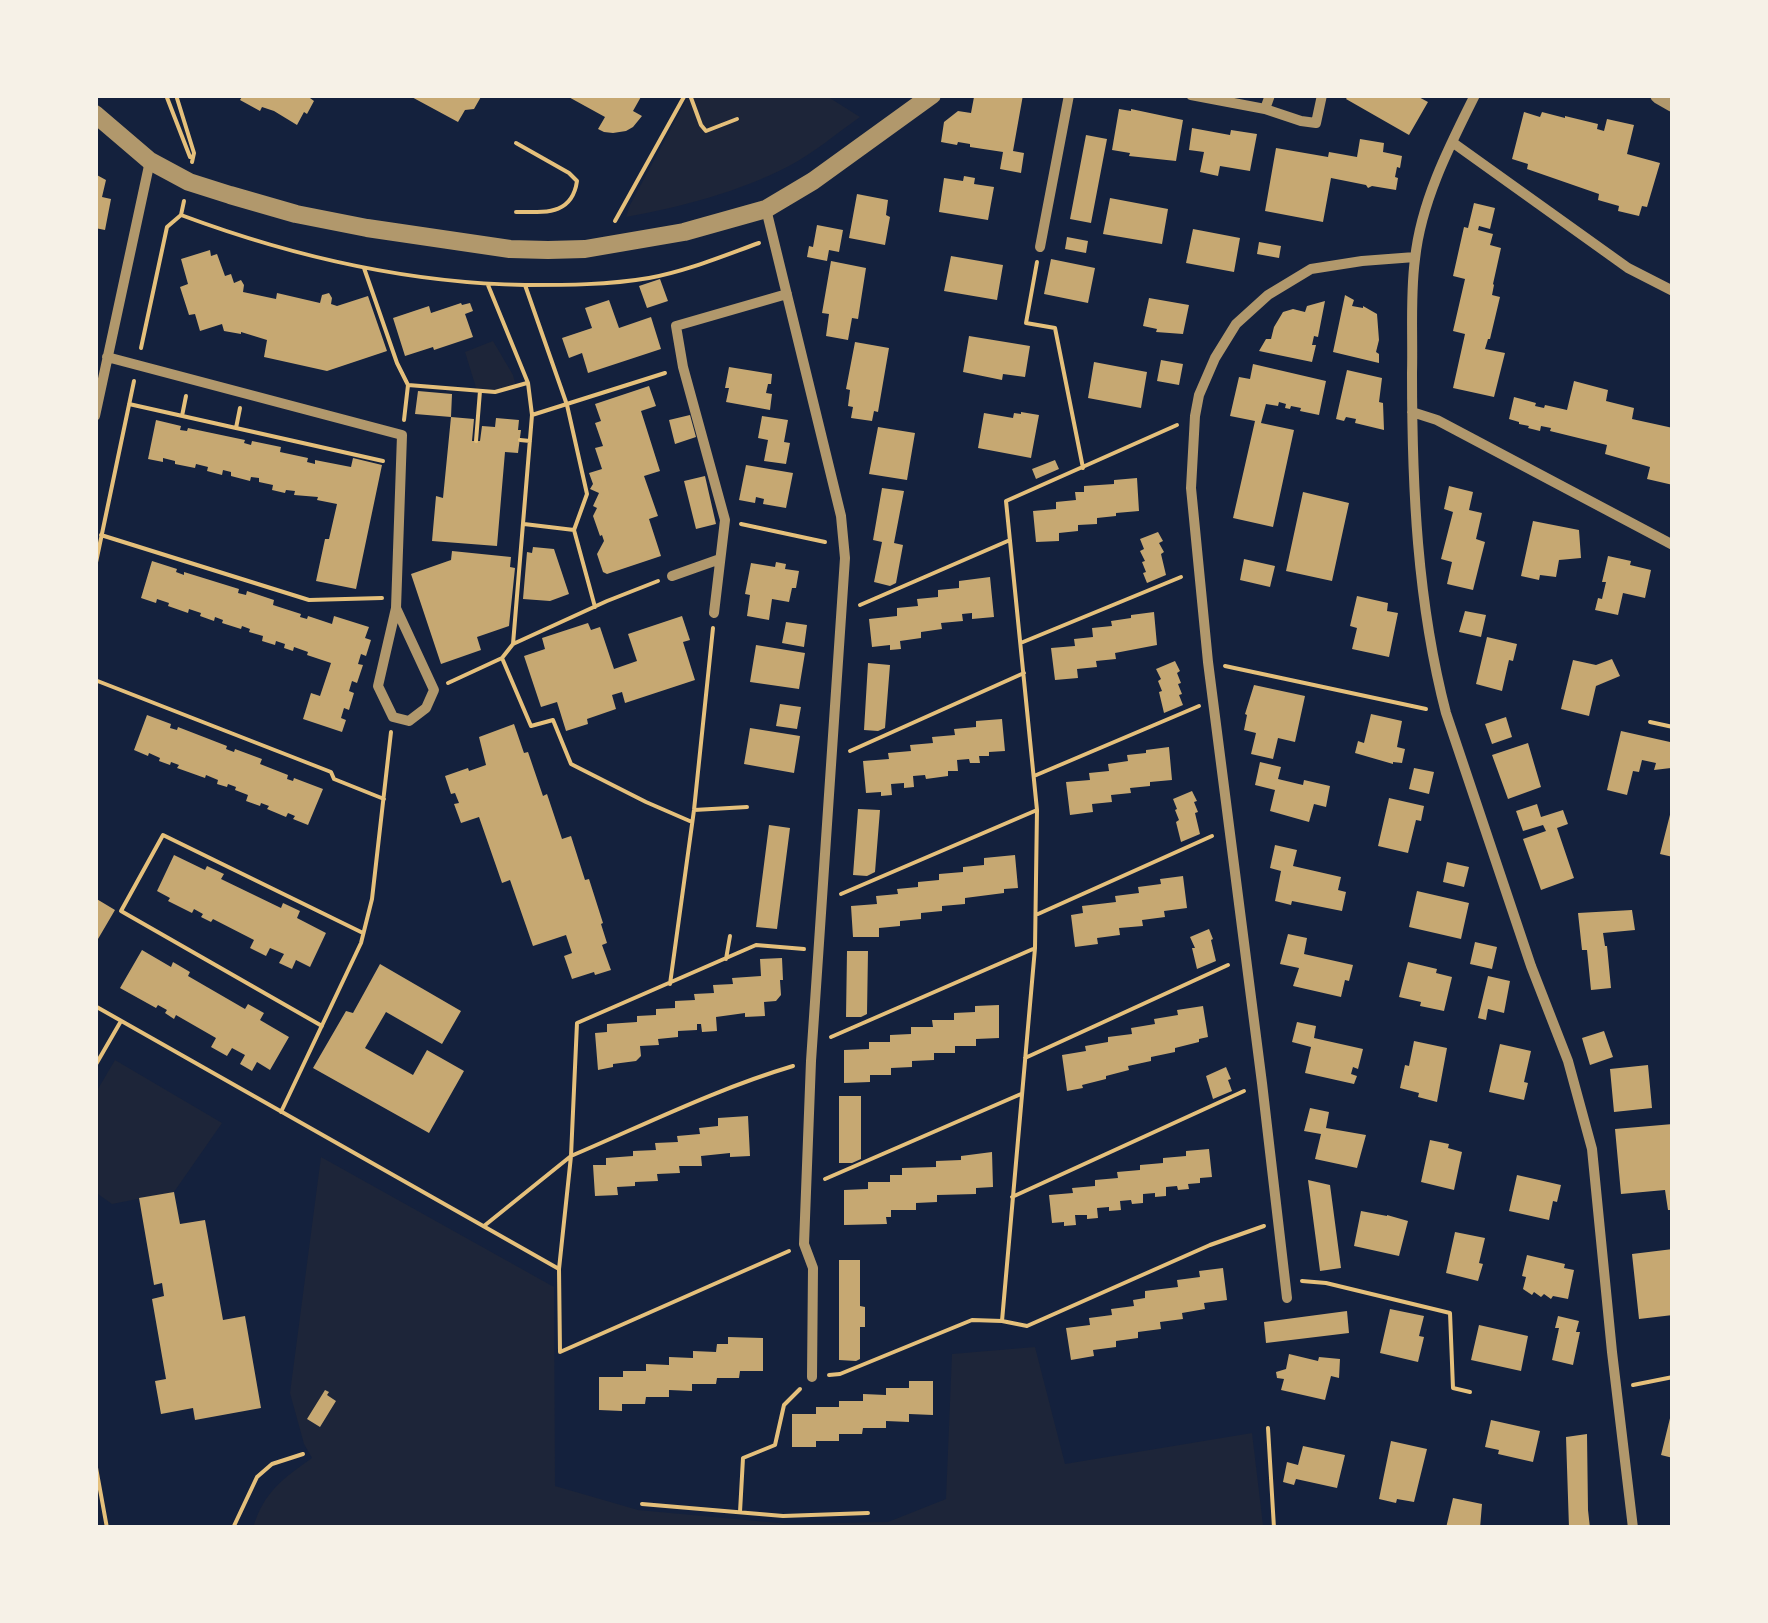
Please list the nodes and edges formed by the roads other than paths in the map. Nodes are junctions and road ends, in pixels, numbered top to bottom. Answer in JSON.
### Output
{"nodes":[{"id":1,"x":932,"y":95,"type":"edge"},
{"id":2,"x":1069,"y":95,"type":"edge"},
{"id":3,"x":1190,"y":95,"type":"edge"},
{"id":4,"x":1270,"y":95,"type":"edge"},
{"id":5,"x":1322,"y":95,"type":"edge"},
{"id":6,"x":1476,"y":95,"type":"edge"},
{"id":7,"x":1660,"y":95,"type":"edge"},
{"id":8,"x":1673,"y":103,"type":"edge"},
{"id":9,"x":1265,"y":109,"type":"junction"},
{"id":10,"x":95,"y":114,"type":"edge"},
{"id":11,"x":1452,"y":142,"type":"junction"},
{"id":12,"x":150,"y":160,"type":"junction"},
{"id":13,"x":766,"y":209,"type":"junction"},
{"id":14,"x":1040,"y":248,"type":"road end"},
{"id":15,"x":1414,"y":257,"type":"junction"},
{"id":16,"x":1673,"y":290,"type":"edge"},
{"id":17,"x":786,"y":294,"type":"junction"},
{"id":18,"x":107,"y":356,"type":"junction"},
{"id":19,"x":1412,"y":412,"type":"junction"},
{"id":20,"x":95,"y":416,"type":"edge"},
{"id":21,"x":1673,"y":545,"type":"edge"},
{"id":22,"x":720,"y":559,"type":"junction"},
{"id":23,"x":672,"y":576,"type":"road end"},
{"id":24,"x":396,"y":603,"type":"junction"},
{"id":25,"x":714,"y":613,"type":"road end"},
{"id":26,"x":1288,"y":1298,"type":"dead end"},
{"id":27,"x":812,"y":1376,"type":"road end"},
{"id":28,"x":1634,"y":1528,"type":"edge"}],
"edges":[{"from":1,"to":13,"type":"street"},
{"from":2,"to":14,"type":"street"},
{"from":3,"to":9,"type":"street"},
{"from":4,"to":9,"type":"street"},
{"from":5,"to":9,"type":"street"},
{"from":6,"to":11,"type":"street"},
{"from":7,"to":8,"type":"street"},
{"from":10,"to":12,"type":"street"},
{"from":11,"to":15,"type":"street"},
{"from":11,"to":16,"type":"street"},
{"from":12,"to":13,"type":"street"},
{"from":12,"to":18,"type":"street"},
{"from":13,"to":17,"type":"street"},
{"from":15,"to":19,"type":"street"},
{"from":15,"to":26,"type":"street"},
{"from":17,"to":22,"type":"street"},
{"from":17,"to":27,"type":"street"},
{"from":18,"to":20,"type":"street"},
{"from":18,"to":24,"type":"street"},
{"from":19,"to":21,"type":"street"},
{"from":19,"to":28,"type":"street"},
{"from":22,"to":23,"type":"street"},
{"from":22,"to":25,"type":"street"},
{"from":24,"to":24,"type":"street"}]}
